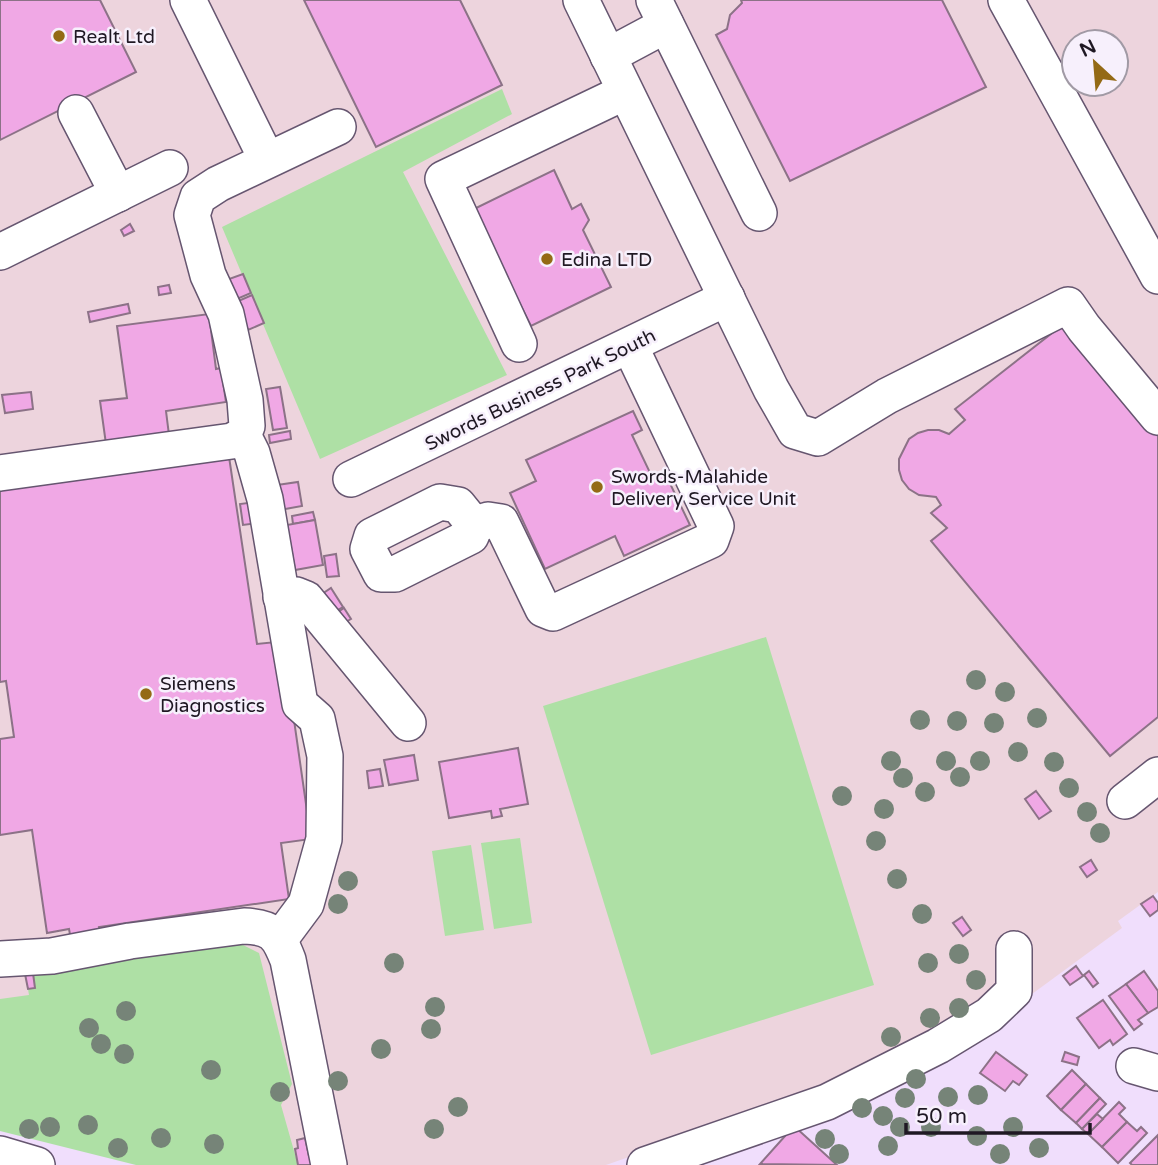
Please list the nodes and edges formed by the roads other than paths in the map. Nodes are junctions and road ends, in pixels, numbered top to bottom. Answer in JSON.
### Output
{"nodes":[{"id":1,"x":188,"y":0,"type":"edge"},
{"id":2,"x":581,"y":0,"type":"edge"},
{"id":3,"x":1006,"y":0,"type":"edge"},
{"id":4,"x":660,"y":12,"type":"edge"},
{"id":5,"x":608,"y":56,"type":"junction"},
{"id":6,"x":625,"y":92,"type":"junction"},
{"id":7,"x":76,"y":113,"type":"dead end"},
{"id":8,"x":338,"y":127,"type":"dead end"},
{"id":9,"x":267,"y":160,"type":"junction"},
{"id":10,"x":170,"y":168,"type":"dead end"},
{"id":11,"x":117,"y":194,"type":"junction"},
{"id":12,"x":759,"y":213,"type":"dead end"},
{"id":13,"x":0,"y":253,"type":"edge"},
{"id":14,"x":1158,"y":276,"type":"edge"},
{"id":15,"x":727,"y":298,"type":"junction"},
{"id":16,"x":519,"y":344,"type":"dead end"},
{"id":17,"x":630,"y":346,"type":"junction"},
{"id":18,"x":1158,"y":417,"type":"edge"},
{"id":19,"x":243,"y":435,"type":"junction"},
{"id":20,"x":0,"y":473,"type":"edge"},
{"id":21,"x":351,"y":479,"type":"dead end"},
{"id":22,"x":475,"y":526,"type":"dead end"},
{"id":23,"x":281,"y":597,"type":"junction"},
{"id":24,"x":408,"y":723,"type":"dead end"},
{"id":25,"x":280,"y":939,"type":"junction"},
{"id":26,"x":1014,"y":949,"type":"dead end"},
{"id":27,"x":0,"y":959,"type":"edge"},
{"id":28,"x":329,"y":1165,"type":"edge"},
{"id":29,"x":645,"y":1165,"type":"edge"}],
"edges":[{"from":1,"to":9,"type":"street"},
{"from":2,"to":5,"type":"street"},
{"from":3,"to":14,"type":"street"},
{"from":4,"to":5,"type":"street"},
{"from":4,"to":12,"type":"street"},
{"from":5,"to":6,"type":"street"},
{"from":6,"to":15,"type":"street"},
{"from":6,"to":16,"type":"street"},
{"from":7,"to":11,"type":"street"},
{"from":8,"to":9,"type":"street"},
{"from":9,"to":19,"type":"street"},
{"from":10,"to":11,"type":"street"},
{"from":11,"to":13,"type":"street"},
{"from":15,"to":17,"type":"street","name":"Swords Business Park South"},
{"from":15,"to":18,"type":"street"},
{"from":17,"to":21,"type":"street","name":"Swords Business Park South"},
{"from":17,"to":22,"type":"street"},
{"from":19,"to":20,"type":"street"},
{"from":19,"to":23,"type":"street"},
{"from":23,"to":24,"type":"street"},
{"from":23,"to":25,"type":"street"},
{"from":25,"to":27,"type":"street"},
{"from":25,"to":28,"type":"street"},
{"from":26,"to":29,"type":"street"}]}
